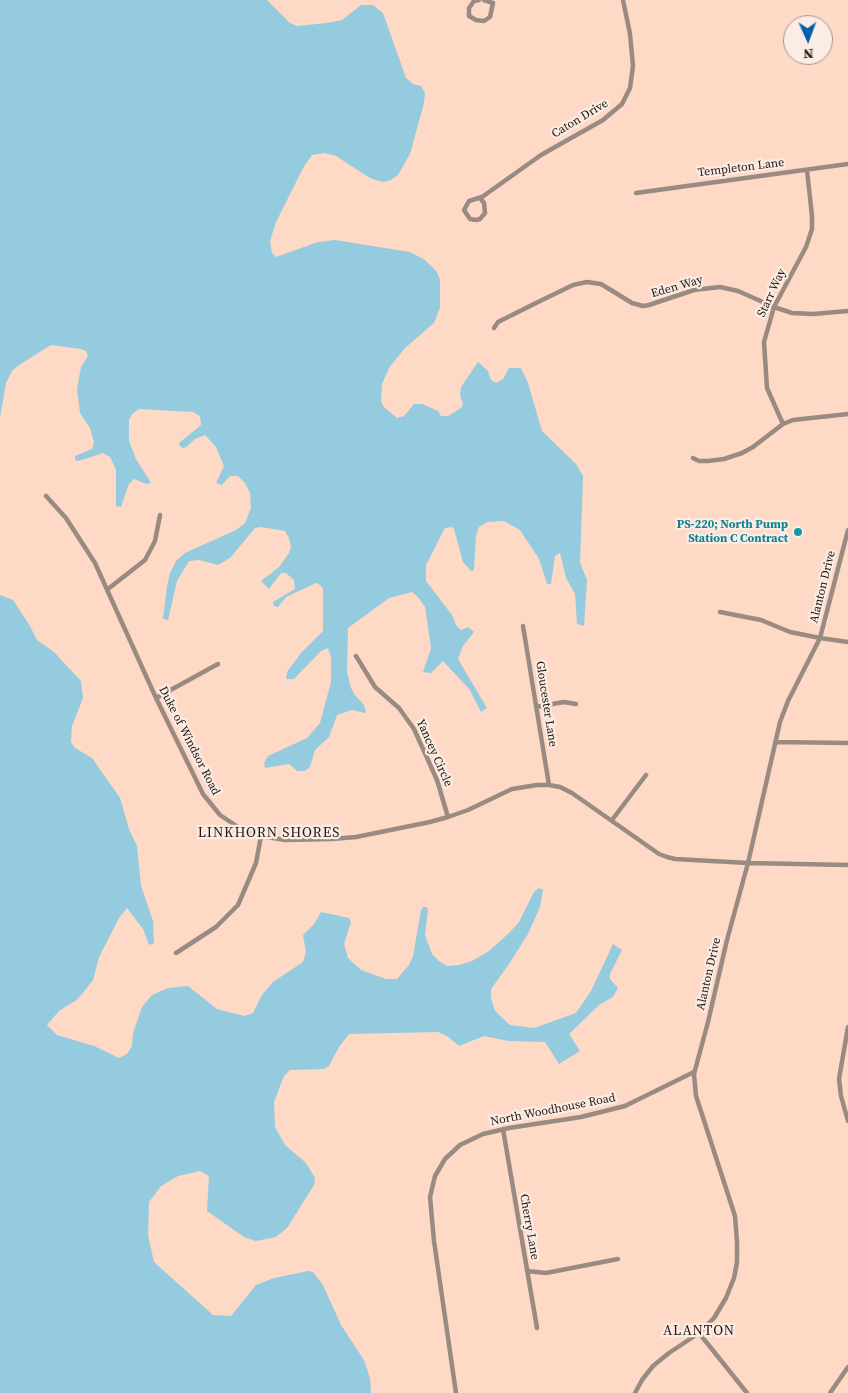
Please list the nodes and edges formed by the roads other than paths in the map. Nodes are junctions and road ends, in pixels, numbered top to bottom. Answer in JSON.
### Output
{"nodes":[{"id":1,"x":479,"y":0,"type":"edge"},
{"id":2,"x":484,"y":0,"type":"edge"},
{"id":3,"x":623,"y":0,"type":"edge"},
{"id":4,"x":495,"y":1,"type":"edge"},
{"id":5,"x":848,"y":164,"type":"edge"},
{"id":6,"x":808,"y":170,"type":"junction"},
{"id":7,"x":636,"y":192,"type":"dead end"},
{"id":8,"x":480,"y":198,"type":"junction"},
{"id":9,"x":774,"y":307,"type":"junction"},
{"id":10,"x":848,"y":311,"type":"edge"},
{"id":11,"x":494,"y":328,"type":"dead end"},
{"id":12,"x":848,"y":414,"type":"edge"},
{"id":13,"x":783,"y":424,"type":"junction"},
{"id":14,"x":693,"y":458,"type":"dead end"},
{"id":15,"x":46,"y":496,"type":"dead end"},
{"id":16,"x":160,"y":515,"type":"dead end"},
{"id":17,"x":848,"y":530,"type":"edge"},
{"id":18,"x":846,"y":542,"type":"edge"},
{"id":19,"x":108,"y":589,"type":"junction"},
{"id":20,"x":720,"y":612,"type":"dead end"},
{"id":21,"x":523,"y":626,"type":"dead end"},
{"id":22,"x":820,"y":638,"type":"junction"},
{"id":23,"x":848,"y":642,"type":"edge"},
{"id":24,"x":356,"y":656,"type":"dead end"},
{"id":25,"x":218,"y":664,"type":"dead end"},
{"id":26,"x":156,"y":698,"type":"junction"},
{"id":27,"x":576,"y":704,"type":"dead end"},
{"id":28,"x":536,"y":707,"type":"junction"},
{"id":29,"x":775,"y":742,"type":"junction"},
{"id":30,"x":848,"y":743,"type":"edge"},
{"id":31,"x":646,"y":775,"type":"dead end"},
{"id":32,"x":549,"y":785,"type":"junction"},
{"id":33,"x":448,"y":817,"type":"junction"},
{"id":34,"x":612,"y":820,"type":"junction"},
{"id":35,"x":261,"y":836,"type":"junction"},
{"id":36,"x":748,"y":863,"type":"junction"},
{"id":37,"x":848,"y":864,"type":"edge"},
{"id":38,"x":176,"y":952,"type":"dead end"},
{"id":39,"x":848,"y":1027,"type":"edge"},
{"id":40,"x":694,"y":1072,"type":"junction"},
{"id":41,"x":841,"y":1096,"type":"junction"},
{"id":42,"x":848,"y":1096,"type":"edge"},
{"id":43,"x":848,"y":1121,"type":"edge"},
{"id":44,"x":503,"y":1129,"type":"junction"},
{"id":45,"x":618,"y":1259,"type":"dead end"},
{"id":46,"x":527,"y":1271,"type":"junction"},
{"id":47,"x":537,"y":1328,"type":"dead end"},
{"id":48,"x":699,"y":1333,"type":"junction"},
{"id":49,"x":848,"y":1367,"type":"edge"},
{"id":50,"x":456,"y":1393,"type":"edge"},
{"id":51,"x":635,"y":1393,"type":"edge"},
{"id":52,"x":747,"y":1393,"type":"edge"},
{"id":53,"x":830,"y":1393,"type":"edge"}],
"edges":[{"from":1,"to":4,"type":"street"},
{"from":2,"to":4,"type":"street"},
{"from":3,"to":8,"type":"street","name":"Caton Drive"},
{"from":5,"to":6,"type":"street","name":"Templeton Lane"},
{"from":6,"to":7,"type":"street","name":"Templeton Lane"},
{"from":6,"to":9,"type":"street","name":"Starr Way"},
{"from":8,"to":8,"type":"street","name":"Caton Drive"},
{"from":9,"to":10,"type":"street","name":"Eden Way"},
{"from":9,"to":11,"type":"street","name":"Eden Way"},
{"from":9,"to":13,"type":"street","name":"Starr Way"},
{"from":12,"to":13,"type":"street"},
{"from":13,"to":14,"type":"street"},
{"from":15,"to":19,"type":"street","name":"Duke of Windsor Road"},
{"from":16,"to":19,"type":"street"},
{"from":17,"to":18,"type":"street","name":"Alanton Drive"},
{"from":18,"to":22,"type":"street","name":"Alanton Drive"},
{"from":19,"to":26,"type":"street","name":"Duke of Windsor Road"},
{"from":20,"to":22,"type":"street"},
{"from":21,"to":28,"type":"street","name":"Gloucester Lane"},
{"from":22,"to":23,"type":"street"},
{"from":22,"to":29,"type":"street","name":"Alanton Drive"},
{"from":24,"to":33,"type":"street","name":"Yancey Circle"},
{"from":25,"to":26,"type":"street"},
{"from":26,"to":35,"type":"street","name":"Duke of Windsor Road"},
{"from":27,"to":28,"type":"street"},
{"from":28,"to":32,"type":"street","name":"Gloucester Lane"},
{"from":29,"to":30,"type":"street"},
{"from":29,"to":36,"type":"street","name":"Alanton Drive"},
{"from":31,"to":34,"type":"street"},
{"from":32,"to":33,"type":"street","name":"Duke of Windsor Road"},
{"from":32,"to":34,"type":"street","name":"Duke of Windsor Road"},
{"from":33,"to":35,"type":"street","name":"Duke of Windsor Road"},
{"from":34,"to":36,"type":"street","name":"Duke of Windsor Road"},
{"from":35,"to":38,"type":"street"},
{"from":36,"to":37,"type":"street","name":"Duke of Windsor Road"},
{"from":36,"to":40,"type":"street","name":"Alanton Drive"},
{"from":39,"to":41,"type":"street"},
{"from":40,"to":44,"type":"street","name":"North Woodhouse Road"},
{"from":40,"to":48,"type":"street","name":"Alanton Drive"},
{"from":41,"to":42,"type":"street"},
{"from":41,"to":43,"type":"street"},
{"from":44,"to":46,"type":"street","name":"Cherry Lane"},
{"from":44,"to":50,"type":"street","name":"North Woodhouse Road"},
{"from":45,"to":46,"type":"street"},
{"from":46,"to":47,"type":"street","name":"Cherry Lane"},
{"from":48,"to":51,"type":"street","name":"Alanton Drive"},
{"from":48,"to":52,"type":"street"},
{"from":49,"to":53,"type":"street"}]}
